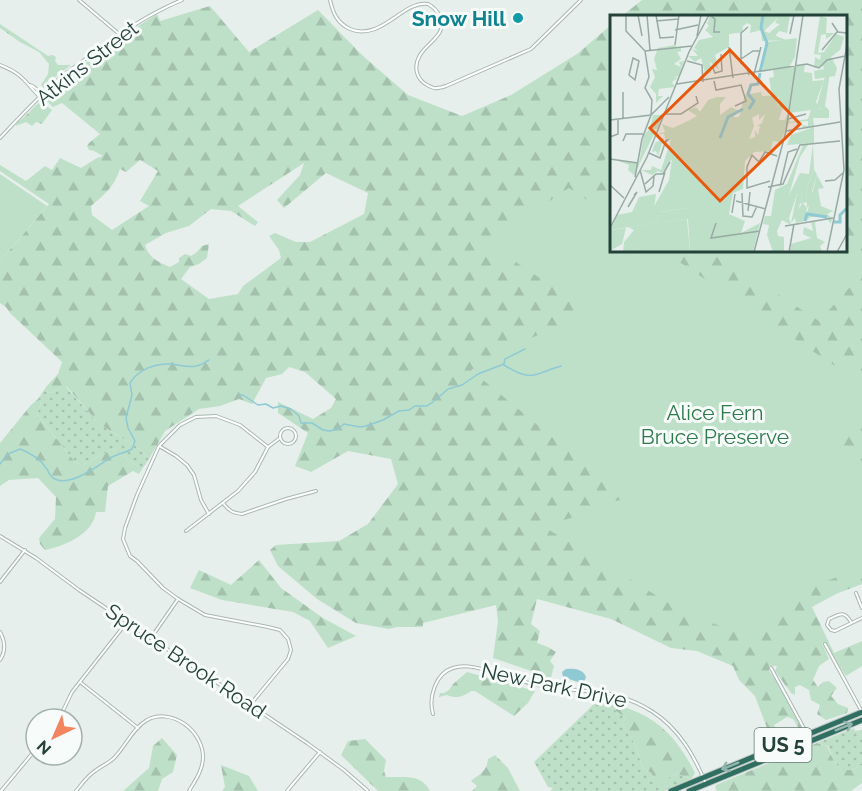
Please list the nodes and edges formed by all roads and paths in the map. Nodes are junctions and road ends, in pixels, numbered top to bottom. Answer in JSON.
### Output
{"nodes":[{"id":1,"x":79,"y":0,"type":"edge"},
{"id":2,"x":182,"y":0,"type":"edge"},
{"id":3,"x":330,"y":0,"type":"edge"},
{"id":4,"x":581,"y":0,"type":"edge"},
{"id":5,"x":119,"y":33,"type":"junction"},
{"id":6,"x":0,"y":65,"type":"edge"},
{"id":7,"x":41,"y":96,"type":"junction"},
{"id":8,"x":0,"y":138,"type":"edge"},
{"id":9,"x":280,"y":438,"type":"junction"},
{"id":10,"x":159,"y":446,"type":"junction"},
{"id":11,"x":268,"y":447,"type":"junction"},
{"id":12,"x":316,"y":491,"type":"dead end"},
{"id":13,"x":223,"y":503,"type":"junction"},
{"id":14,"x":209,"y":514,"type":"junction"},
{"id":15,"x":186,"y":531,"type":"dead end"},
{"id":16,"x":0,"y":536,"type":"edge"},
{"id":17,"x":25,"y":550,"type":"junction"},
{"id":18,"x":0,"y":582,"type":"edge"},
{"id":19,"x":856,"y":593,"type":"dead end"},
{"id":20,"x":178,"y":599,"type":"junction"},
{"id":21,"x":862,"y":608,"type":"edge"},
{"id":22,"x":862,"y":618,"type":"edge"},
{"id":23,"x":127,"y":622,"type":"junction"},
{"id":24,"x":851,"y":622,"type":"junction"},
{"id":25,"x":0,"y":632,"type":"edge"},
{"id":26,"x":151,"y":638,"type":"junction"},
{"id":27,"x":825,"y":644,"type":"dead end"},
{"id":28,"x":0,"y":660,"type":"edge"},
{"id":29,"x":771,"y":668,"type":"dead end"},
{"id":30,"x":80,"y":682,"type":"junction"},
{"id":31,"x":250,"y":705,"type":"junction"},
{"id":32,"x":65,"y":707,"type":"edge"},
{"id":33,"x":862,"y":712,"type":"edge"},
{"id":34,"x":433,"y":714,"type":"dead end"},
{"id":35,"x":862,"y":720,"type":"edge"},
{"id":36,"x":138,"y":728,"type":"junction"},
{"id":37,"x":807,"y":735,"type":"junction"},
{"id":38,"x":320,"y":752,"type":"junction"},
{"id":39,"x":24,"y":763,"type":"edge"},
{"id":40,"x":703,"y":777,"type":"junction"},
{"id":41,"x":706,"y":784,"type":"junction"},
{"id":42,"x":1,"y":791,"type":"edge"},
{"id":43,"x":76,"y":791,"type":"edge"},
{"id":44,"x":189,"y":791,"type":"edge"},
{"id":45,"x":287,"y":791,"type":"edge"},
{"id":46,"x":367,"y":791,"type":"edge"},
{"id":47,"x":670,"y":791,"type":"edge"},
{"id":48,"x":689,"y":791,"type":"edge"}],
"edges":[{"from":1,"to":5,"type":"street"},
{"from":2,"to":5,"type":"street","name":"Atkins Street"},
{"from":3,"to":4,"type":"street"},
{"from":5,"to":7,"type":"street","name":"Atkins Street"},
{"from":6,"to":7,"type":"street"},
{"from":7,"to":8,"type":"street","name":"Atkins Street"},
{"from":9,"to":9,"type":"street"},
{"from":9,"to":11,"type":"street"},
{"from":10,"to":11,"type":"street"},
{"from":10,"to":14,"type":"street"},
{"from":10,"to":20,"type":"street"},
{"from":11,"to":13,"type":"street"},
{"from":12,"to":13,"type":"street"},
{"from":13,"to":14,"type":"street"},
{"from":14,"to":15,"type":"street"},
{"from":16,"to":17,"type":"street","name":"Spruce Brook Road"},
{"from":17,"to":18,"type":"street"},
{"from":17,"to":23,"type":"street","name":"Spruce Brook Road"},
{"from":19,"to":21,"type":"street"},
{"from":20,"to":26,"type":"street"},
{"from":20,"to":31,"type":"street"},
{"from":22,"to":24,"type":"street"},
{"from":23,"to":26,"type":"street","name":"Spruce Brook Road"},
{"from":23,"to":30,"type":"street"},
{"from":24,"to":24,"type":"street"},
{"from":25,"to":28,"type":"street"},
{"from":26,"to":31,"type":"street","name":"Spruce Brook Road"},
{"from":27,"to":33,"type":"street"},
{"from":29,"to":37,"type":"street"},
{"from":30,"to":32,"type":"street"},
{"from":30,"to":36,"type":"street"},
{"from":31,"to":38,"type":"street","name":"Spruce Brook Road"},
{"from":33,"to":37,"type":"highway","number":"US 5"},
{"from":34,"to":40,"type":"street","name":"New Park Drive"},
{"from":41,"to":35,"type":"highway","number":"US 5","one_way":true},
{"from":36,"to":43,"type":"street"},
{"from":36,"to":44,"type":"street"},
{"from":37,"to":40,"type":"highway","number":"US 5","one_way":true},
{"from":38,"to":45,"type":"street"},
{"from":38,"to":46,"type":"street","name":"Spruce Brook Road"},
{"from":39,"to":42,"type":"street"},
{"from":40,"to":41,"type":"street","name":"New Park Drive"},
{"from":40,"to":47,"type":"highway","number":"US 5"},
{"from":41,"to":48,"type":"highway","number":"US 5"}]}
